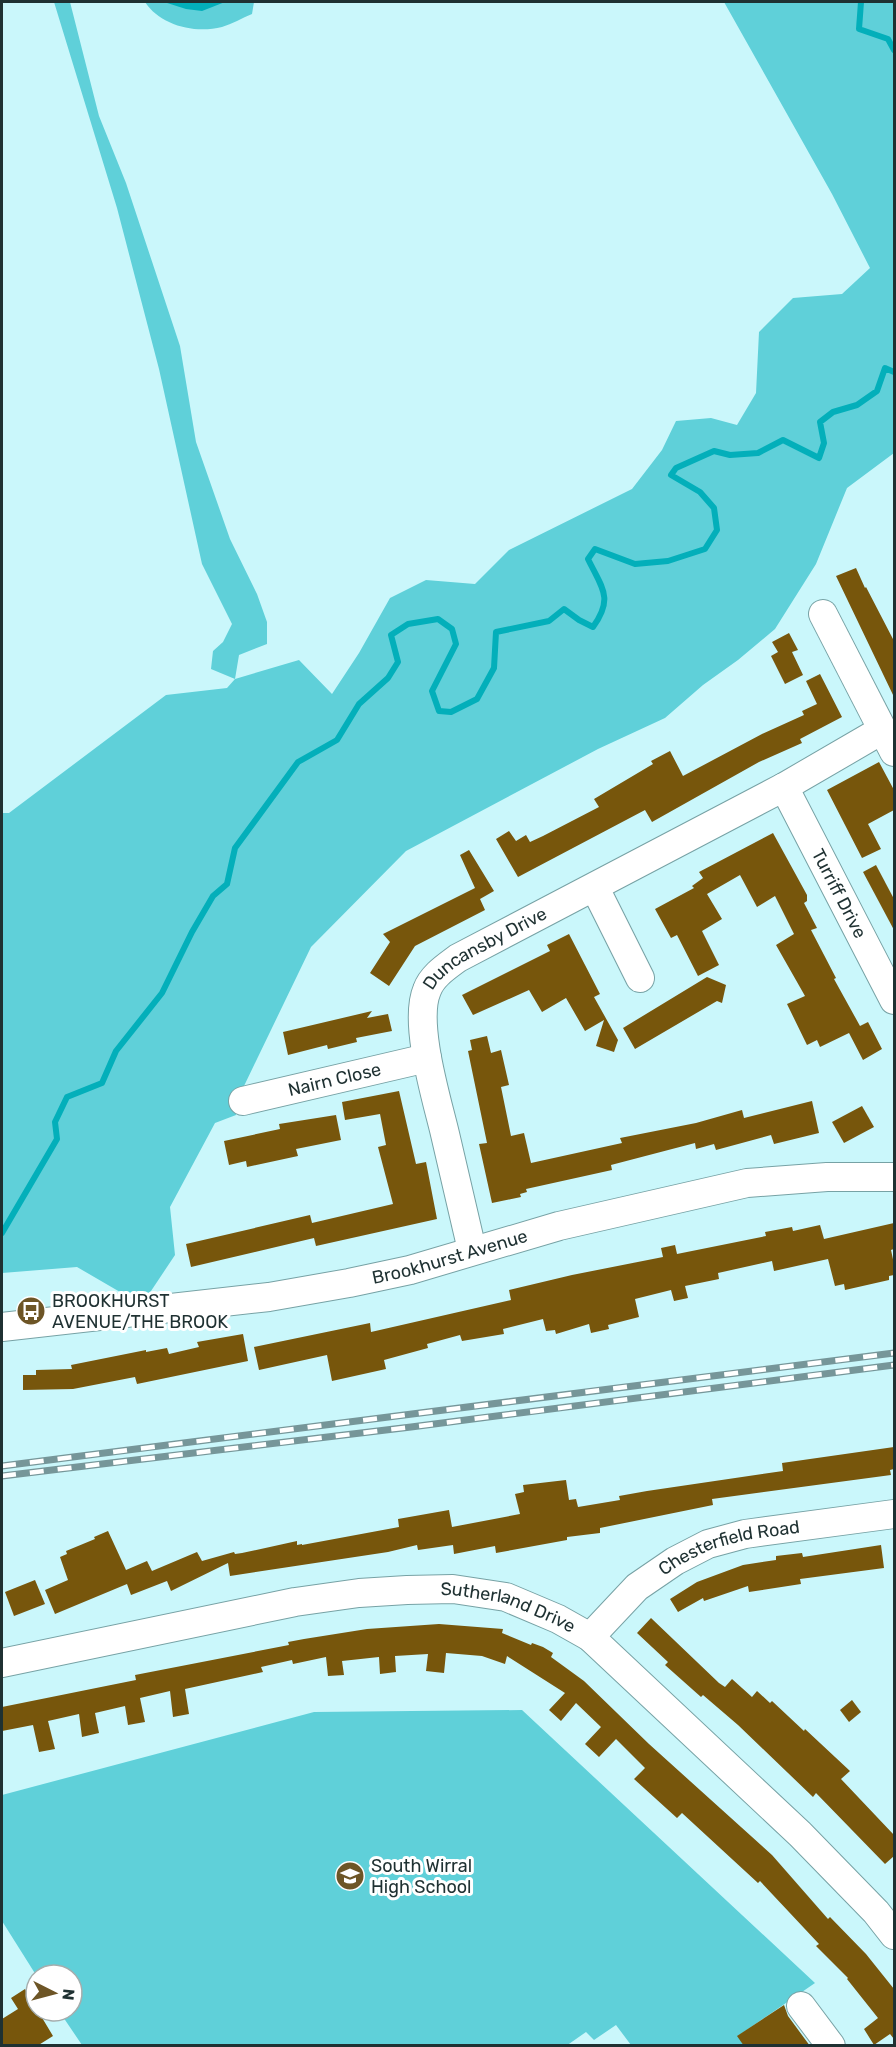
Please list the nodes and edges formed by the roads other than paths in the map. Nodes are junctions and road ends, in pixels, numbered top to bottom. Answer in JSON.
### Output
{"nodes":[{"id":1,"x":823,"y":614,"type":"dead end"},
{"id":2,"x":888,"y":741,"type":"edge"},
{"id":3,"x":784,"y":787,"type":"junction"},
{"id":4,"x":595,"y":888,"type":"junction"},
{"id":5,"x":642,"y":977,"type":"dead end"},
{"id":6,"x":891,"y":986,"type":"edge"},
{"id":7,"x":427,"y":1058,"type":"junction"},
{"id":8,"x":243,"y":1101,"type":"dead end"},
{"id":9,"x":894,"y":1177,"type":"edge"},
{"id":10,"x":472,"y":1250,"type":"junction"},
{"id":11,"x":2,"y":1327,"type":"edge"},
{"id":12,"x":894,"y":1514,"type":"edge"},
{"id":13,"x":590,"y":1637,"type":"junction"},
{"id":14,"x":2,"y":1663,"type":"edge"},
{"id":15,"x":894,"y":1935,"type":"edge"},
{"id":16,"x":801,"y":2006,"type":"dead end"},
{"id":17,"x":831,"y":2046,"type":"edge"}],
"edges":[{"from":1,"to":2,"type":"street"},
{"from":2,"to":3,"type":"street","name":"Duncansby Drive"},
{"from":3,"to":4,"type":"street","name":"Duncansby Drive"},
{"from":3,"to":6,"type":"street","name":"Turriff Drive"},
{"from":4,"to":5,"type":"street"},
{"from":4,"to":7,"type":"street","name":"Duncansby Drive"},
{"from":7,"to":8,"type":"street","name":"Nairn Close"},
{"from":7,"to":10,"type":"street","name":"Duncansby Drive"},
{"from":9,"to":10,"type":"street","name":"Brookhurst Avenue"},
{"from":10,"to":11,"type":"street","name":"Brookhurst Avenue"},
{"from":12,"to":13,"type":"street","name":"Chesterfield Road"},
{"from":13,"to":14,"type":"street","name":"Sutherland Drive"},
{"from":13,"to":15,"type":"street","name":"Sutherland Drive"},
{"from":16,"to":17,"type":"street"}]}
